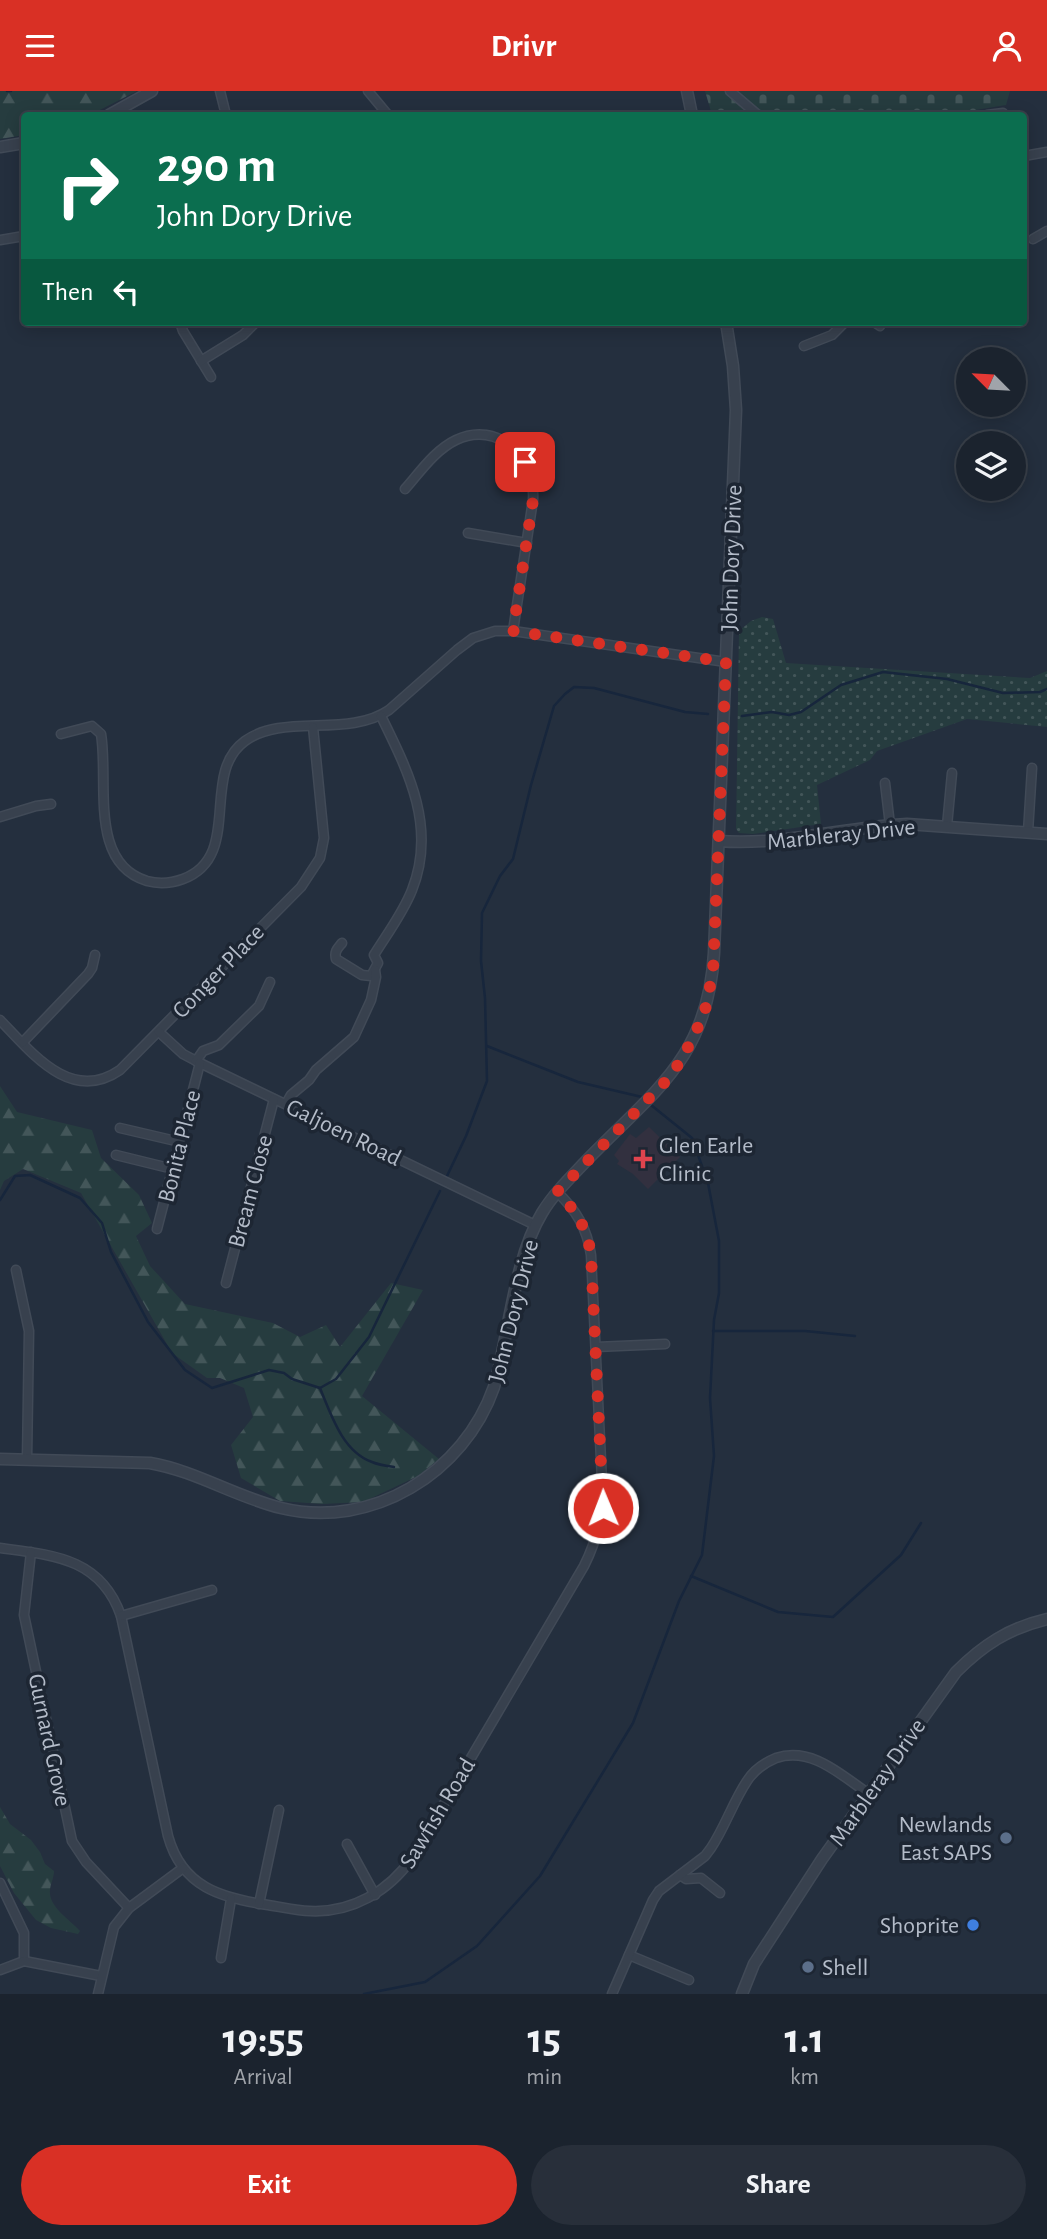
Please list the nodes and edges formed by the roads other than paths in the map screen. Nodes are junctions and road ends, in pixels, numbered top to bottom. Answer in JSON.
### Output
{"nodes":[{"id":1,"x":152,"y":91,"type":"edge"},
{"id":2,"x":220,"y":91,"type":"edge"},
{"id":3,"x":368,"y":91,"type":"edge"},
{"id":4,"x":687,"y":91,"type":"edge"},
{"id":5,"x":730,"y":91,"type":"edge"},
{"id":6,"x":114,"y":112,"type":"edge"},
{"id":7,"x":225,"y":112,"type":"edge"},
{"id":8,"x":386,"y":112,"type":"edge"},
{"id":9,"x":691,"y":112,"type":"edge"},
{"id":10,"x":754,"y":112,"type":"edge"},
{"id":11,"x":21,"y":144,"type":"edge"},
{"id":12,"x":0,"y":147,"type":"edge"},
{"id":13,"x":1047,"y":152,"type":"edge"},
{"id":14,"x":1027,"y":155,"type":"edge"},
{"id":15,"x":1047,"y":231,"type":"edge"},
{"id":16,"x":21,"y":236,"type":"edge"},
{"id":17,"x":1033,"y":239,"type":"dead end"},
{"id":18,"x":0,"y":240,"type":"edge"},
{"id":19,"x":181,"y":326,"type":"edge"},
{"id":20,"x":252,"y":326,"type":"edge"},
{"id":21,"x":727,"y":326,"type":"edge"},
{"id":22,"x":841,"y":326,"type":"edge"},
{"id":23,"x":804,"y":346,"type":"dead end"},
{"id":24,"x":201,"y":361,"type":"junction"},
{"id":25,"x":211,"y":377,"type":"dead end"},
{"id":26,"x":405,"y":489,"type":"dead end"},
{"id":27,"x":468,"y":533,"type":"dead end"},
{"id":28,"x":527,"y":543,"type":"junction"},
{"id":29,"x":513,"y":631,"type":"junction"},
{"id":30,"x":726,"y":662,"type":"junction"},
{"id":31,"x":381,"y":716,"type":"junction"},
{"id":32,"x":313,"y":727,"type":"junction"},
{"id":33,"x":61,"y":734,"type":"dead end"},
{"id":34,"x":1032,"y":768,"type":"dead end"},
{"id":35,"x":951,"y":772,"type":"dead end"},
{"id":36,"x":886,"y":783,"type":"dead end"},
{"id":37,"x":51,"y":804,"type":"dead end"},
{"id":38,"x":0,"y":817,"type":"edge"},
{"id":39,"x":890,"y":825,"type":"junction"},
{"id":40,"x":947,"y":826,"type":"junction"},
{"id":41,"x":1028,"y":832,"type":"junction"},
{"id":42,"x":1047,"y":834,"type":"edge"},
{"id":43,"x":719,"y":841,"type":"junction"},
{"id":44,"x":342,"y":943,"type":"dead end"},
{"id":45,"x":95,"y":955,"type":"dead end"},
{"id":46,"x":375,"y":970,"type":"junction"},
{"id":47,"x":270,"y":982,"type":"dead end"},
{"id":48,"x":0,"y":1020,"type":"edge"},
{"id":49,"x":159,"y":1032,"type":"junction"},
{"id":50,"x":23,"y":1042,"type":"junction"},
{"id":51,"x":198,"y":1062,"type":"junction"},
{"id":52,"x":274,"y":1099,"type":"junction"},
{"id":53,"x":286,"y":1104,"type":"junction"},
{"id":54,"x":120,"y":1128,"type":"dead end"},
{"id":55,"x":180,"y":1142,"type":"junction"},
{"id":56,"x":116,"y":1155,"type":"dead end"},
{"id":57,"x":173,"y":1169,"type":"junction"},
{"id":58,"x":557,"y":1192,"type":"junction"},
{"id":59,"x":535,"y":1225,"type":"junction"},
{"id":60,"x":158,"y":1229,"type":"dead end"},
{"id":61,"x":16,"y":1270,"type":"dead end"},
{"id":62,"x":226,"y":1283,"type":"dead end"},
{"id":63,"x":665,"y":1344,"type":"dead end"},
{"id":64,"x":596,"y":1347,"type":"junction"},
{"id":65,"x":0,"y":1459,"type":"edge"},
{"id":66,"x":27,"y":1460,"type":"junction"},
{"id":67,"x":0,"y":1548,"type":"edge"},
{"id":68,"x":31,"y":1552,"type":"junction"},
{"id":69,"x":212,"y":1590,"type":"dead end"},
{"id":70,"x":121,"y":1616,"type":"junction"},
{"id":71,"x":1047,"y":1619,"type":"edge"},
{"id":72,"x":869,"y":1794,"type":"junction"},
{"id":73,"x":279,"y":1810,"type":"dead end"},
{"id":74,"x":347,"y":1844,"type":"dead end"},
{"id":75,"x":183,"y":1868,"type":"junction"},
{"id":76,"x":680,"y":1875,"type":"junction"},
{"id":77,"x":0,"y":1883,"type":"edge"},
{"id":78,"x":720,"y":1893,"type":"dead end"},
{"id":79,"x":375,"y":1895,"type":"junction"},
{"id":80,"x":231,"y":1899,"type":"junction"},
{"id":81,"x":259,"y":1904,"type":"junction"},
{"id":82,"x":129,"y":1908,"type":"junction"},
{"id":83,"x":629,"y":1955,"type":"junction"},
{"id":84,"x":221,"y":1958,"type":"dead end"},
{"id":85,"x":24,"y":1961,"type":"junction"},
{"id":86,"x":0,"y":1970,"type":"edge"},
{"id":87,"x":101,"y":1976,"type":"junction"},
{"id":88,"x":690,"y":1980,"type":"dead end"},
{"id":89,"x":745,"y":1991,"type":"edge"},
{"id":90,"x":98,"y":1994,"type":"edge"},
{"id":91,"x":612,"y":1994,"type":"edge"}],
"edges":[{"from":1,"to":6,"type":"street"},
{"from":2,"to":7,"type":"street"},
{"from":3,"to":8,"type":"street"},
{"from":4,"to":9,"type":"street"},
{"from":5,"to":10,"type":"street"},
{"from":11,"to":12,"type":"street"},
{"from":13,"to":14,"type":"street"},
{"from":15,"to":17,"type":"street"},
{"from":16,"to":18,"type":"street"},
{"from":19,"to":24,"type":"street"},
{"from":20,"to":24,"type":"street"},
{"from":21,"to":30,"type":"street","name":"John Dory Drive"},
{"from":22,"to":23,"type":"street"},
{"from":24,"to":25,"type":"street"},
{"from":26,"to":28,"type":"street"},
{"from":27,"to":28,"type":"street"},
{"from":28,"to":29,"type":"street"},
{"from":29,"to":30,"type":"street"},
{"from":29,"to":31,"type":"street"},
{"from":30,"to":43,"type":"street","name":"John Dory Drive"},
{"from":31,"to":32,"type":"street"},
{"from":31,"to":46,"type":"street"},
{"from":32,"to":33,"type":"street"},
{"from":32,"to":49,"type":"street","name":"Conger Place"},
{"from":34,"to":41,"type":"street"},
{"from":35,"to":40,"type":"street"},
{"from":36,"to":39,"type":"street"},
{"from":37,"to":38,"type":"street"},
{"from":39,"to":40,"type":"street","name":"Marbleray Drive"},
{"from":39,"to":43,"type":"street","name":"Marbleray Drive"},
{"from":40,"to":41,"type":"street","name":"Marbleray Drive"},
{"from":41,"to":42,"type":"street","name":"Marbleray Drive"},
{"from":43,"to":58,"type":"street","name":"John Dory Drive"},
{"from":44,"to":46,"type":"street"},
{"from":45,"to":50,"type":"street"},
{"from":46,"to":53,"type":"street"},
{"from":47,"to":51,"type":"street"},
{"from":48,"to":50,"type":"street","name":"Conger Place"},
{"from":49,"to":50,"type":"street","name":"Conger Place"},
{"from":49,"to":51,"type":"street","name":"Galjoen Road"},
{"from":51,"to":52,"type":"street","name":"Galjoen Road"},
{"from":51,"to":55,"type":"street","name":"Bonita Place"},
{"from":52,"to":53,"type":"street","name":"Galjoen Road"},
{"from":52,"to":62,"type":"street","name":"Bream Close"},
{"from":53,"to":59,"type":"street","name":"Galjoen Road"},
{"from":54,"to":55,"type":"street"},
{"from":55,"to":57,"type":"street","name":"Bonita Place"},
{"from":56,"to":57,"type":"street"},
{"from":57,"to":60,"type":"street","name":"Bonita Place"},
{"from":58,"to":59,"type":"street","name":"John Dory Drive"},
{"from":58,"to":64,"type":"street","name":"Sawfish Road"},
{"from":59,"to":66,"type":"street","name":"John Dory Drive"},
{"from":61,"to":66,"type":"street"},
{"from":63,"to":64,"type":"street"},
{"from":64,"to":79,"type":"street","name":"Sawfish Road"},
{"from":65,"to":66,"type":"street","name":"John Dory Drive"},
{"from":67,"to":68,"type":"street","name":"Sawfish Road"},
{"from":68,"to":70,"type":"street","name":"Sawfish Road"},
{"from":68,"to":82,"type":"street","name":"Gurnard Grove"},
{"from":69,"to":70,"type":"street"},
{"from":70,"to":75,"type":"street","name":"Sawfish Road"},
{"from":71,"to":72,"type":"street","name":"Marbleray Drive"},
{"from":72,"to":76,"type":"street"},
{"from":72,"to":89,"type":"street","name":"Marbleray Drive"},
{"from":73,"to":81,"type":"street"},
{"from":74,"to":79,"type":"street"},
{"from":75,"to":80,"type":"street","name":"Sawfish Road"},
{"from":75,"to":82,"type":"street"},
{"from":76,"to":78,"type":"street"},
{"from":76,"to":83,"type":"street"},
{"from":77,"to":85,"type":"street"},
{"from":79,"to":81,"type":"street","name":"Sawfish Road"},
{"from":80,"to":81,"type":"street","name":"Sawfish Road"},
{"from":80,"to":84,"type":"street"},
{"from":82,"to":87,"type":"street"},
{"from":83,"to":88,"type":"street"},
{"from":83,"to":91,"type":"street"},
{"from":85,"to":86,"type":"street"},
{"from":85,"to":87,"type":"street"},
{"from":87,"to":90,"type":"street"}]}
